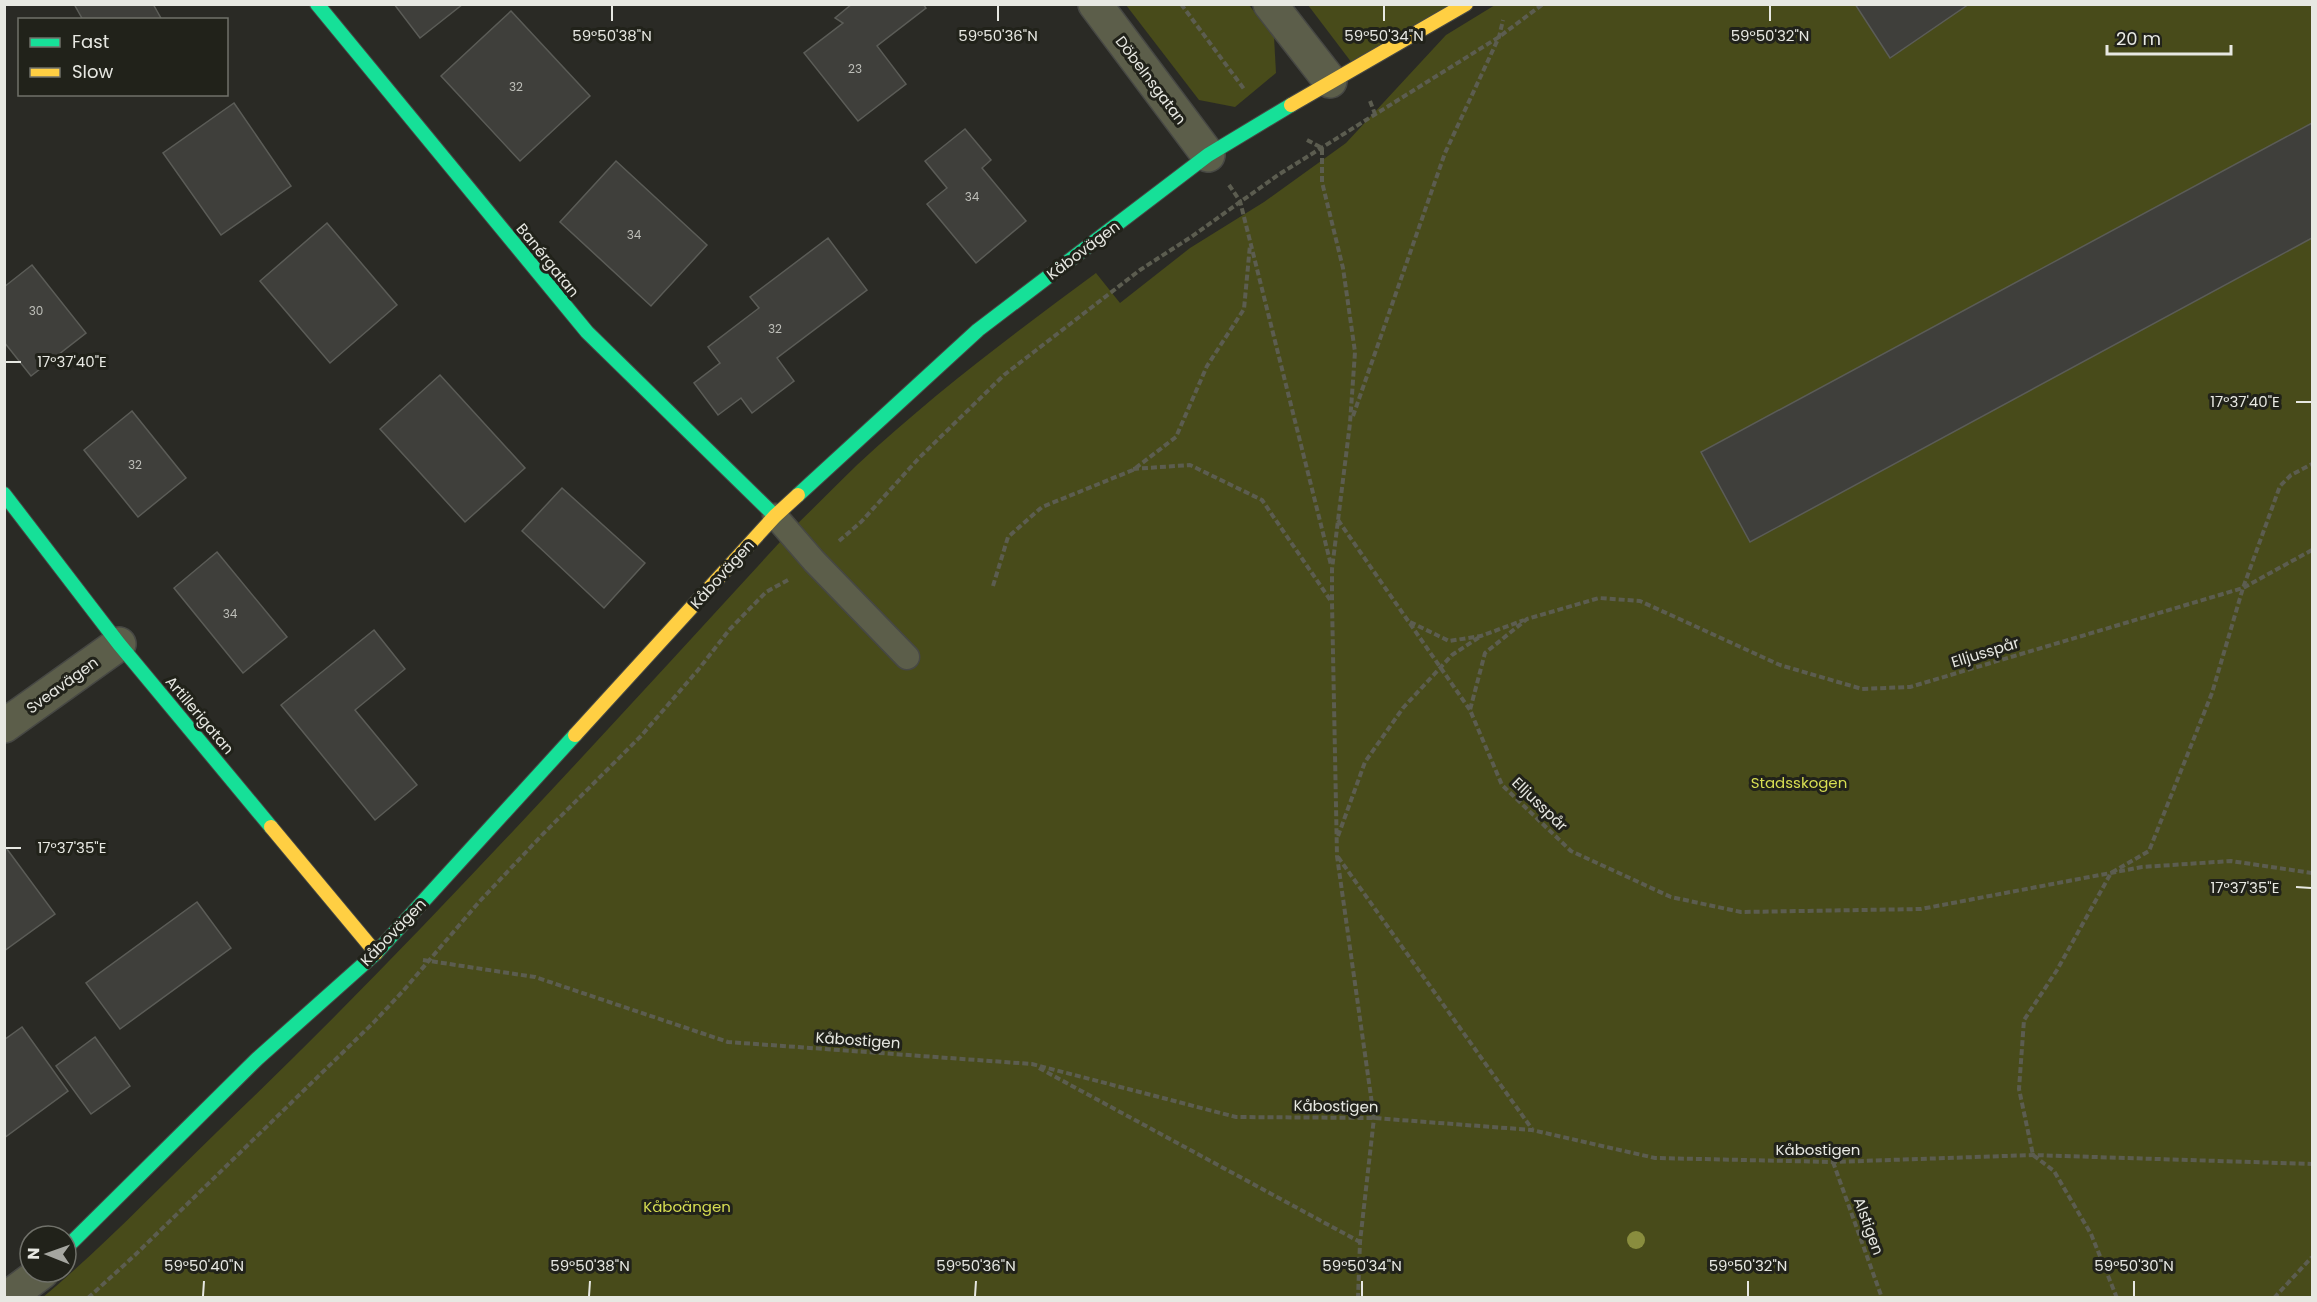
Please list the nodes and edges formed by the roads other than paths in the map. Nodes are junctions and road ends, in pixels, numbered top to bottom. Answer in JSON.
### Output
{"nodes":[{"id":1,"x":316,"y":4,"type":"edge"},
{"id":2,"x":1095,"y":4,"type":"edge"},
{"id":3,"x":1270,"y":4,"type":"edge"},
{"id":4,"x":1466,"y":4,"type":"edge"},
{"id":5,"x":1330,"y":81,"type":"junction"},
{"id":6,"x":1208,"y":155,"type":"junction"},
{"id":7,"x":4,"y":494,"type":"edge"},
{"id":8,"x":775,"y":516,"type":"junction"},
{"id":9,"x":119,"y":644,"type":"junction"},
{"id":10,"x":907,"y":657,"type":"dead end"},
{"id":11,"x":4,"y":726,"type":"edge"},
{"id":12,"x":376,"y":953,"type":"junction"},
{"id":13,"x":78,"y":1236,"type":"edge"},
{"id":14,"x":26,"y":1284,"type":"edge"},
{"id":15,"x":7,"y":1298,"type":"edge"}],
"edges":[{"from":1,"to":8,"type":"street","name":"Banérgatan"},
{"from":2,"to":6,"type":"street","name":"Döbelnsgatan"},
{"from":3,"to":5,"type":"street"},
{"from":4,"to":5,"type":"street","name":"Kåbovägen"},
{"from":5,"to":6,"type":"street","name":"Kåbovägen"},
{"from":6,"to":8,"type":"street","name":"Kåbovägen"},
{"from":7,"to":9,"type":"street","name":"Artillerigatan"},
{"from":8,"to":10,"type":"lane"},
{"from":8,"to":12,"type":"street","name":"Kåbovägen"},
{"from":9,"to":11,"type":"street","name":"Sveavägen"},
{"from":9,"to":12,"type":"street","name":"Artillerigatan"},
{"from":12,"to":13,"type":"street","name":"Kåbovägen"},
{"from":14,"to":15,"type":"street"}]}
